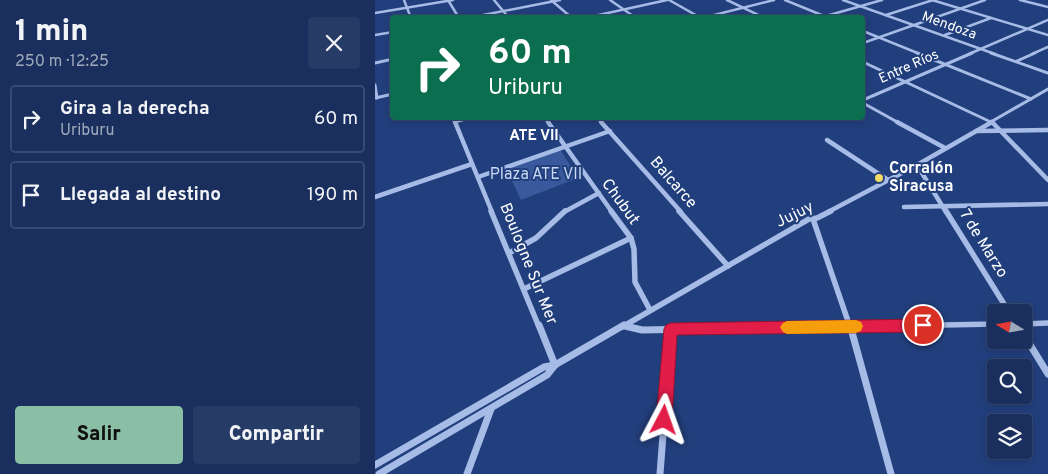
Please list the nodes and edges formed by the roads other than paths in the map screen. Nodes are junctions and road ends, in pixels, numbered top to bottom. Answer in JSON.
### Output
{"nodes":[{"id":1,"x":404,"y":0,"type":"edge"},
{"id":2,"x":448,"y":0,"type":"edge"},
{"id":3,"x":453,"y":0,"type":"edge"},
{"id":4,"x":494,"y":0,"type":"edge"},
{"id":5,"x":560,"y":0,"type":"edge"},
{"id":6,"x":610,"y":0,"type":"edge"},
{"id":7,"x":668,"y":0,"type":"edge"},
{"id":8,"x":727,"y":0,"type":"edge"},
{"id":9,"x":774,"y":0,"type":"edge"},
{"id":10,"x":785,"y":0,"type":"edge"},
{"id":11,"x":843,"y":0,"type":"edge"},
{"id":12,"x":882,"y":0,"type":"edge"},
{"id":13,"x":933,"y":0,"type":"edge"},
{"id":14,"x":985,"y":0,"type":"edge"},
{"id":15,"x":1021,"y":0,"type":"edge"},
{"id":16,"x":551,"y":1,"type":"edge"},
{"id":17,"x":860,"y":6,"type":"junction"},
{"id":18,"x":744,"y":7,"type":"junction"},
{"id":19,"x":1048,"y":7,"type":"edge"},
{"id":20,"x":406,"y":8,"type":"junction"},
{"id":21,"x":624,"y":9,"type":"junction"},
{"id":22,"x":961,"y":9,"type":"junction"},
{"id":23,"x":503,"y":10,"type":"junction"},
{"id":24,"x":375,"y":14,"type":"edge"},
{"id":25,"x":410,"y":15,"type":"edge"},
{"id":26,"x":457,"y":15,"type":"edge"},
{"id":27,"x":481,"y":15,"type":"edge"},
{"id":28,"x":507,"y":15,"type":"edge"},
{"id":29,"x":568,"y":15,"type":"edge"},
{"id":30,"x":598,"y":15,"type":"edge"},
{"id":31,"x":632,"y":15,"type":"edge"},
{"id":32,"x":696,"y":15,"type":"edge"},
{"id":33,"x":713,"y":15,"type":"edge"},
{"id":34,"x":759,"y":15,"type":"edge"},
{"id":35,"x":822,"y":15,"type":"edge"},
{"id":36,"x":828,"y":15,"type":"edge"},
{"id":37,"x":886,"y":15,"type":"junction"},
{"id":38,"x":992,"y":18,"type":"junction"},
{"id":39,"x":1048,"y":20,"type":"edge"},
{"id":40,"x":914,"y":24,"type":"junction"},
{"id":41,"x":1027,"y":29,"type":"junction"},
{"id":42,"x":390,"y":32,"type":"edge"},
{"id":43,"x":865,"y":32,"type":"edge"},
{"id":44,"x":375,"y":35,"type":"edge"},
{"id":45,"x":1048,"y":35,"type":"edge"},
{"id":46,"x":945,"y":36,"type":"junction"},
{"id":47,"x":879,"y":37,"type":"junction"},
{"id":48,"x":865,"y":41,"type":"edge"},
{"id":49,"x":1048,"y":47,"type":"edge"},
{"id":50,"x":980,"y":48,"type":"junction"},
{"id":51,"x":390,"y":60,"type":"edge"},
{"id":52,"x":1017,"y":61,"type":"junction"},
{"id":53,"x":375,"y":63,"type":"edge"},
{"id":54,"x":865,"y":63,"type":"edge"},
{"id":55,"x":944,"y":64,"type":"junction"},
{"id":56,"x":1048,"y":73,"type":"edge"},
{"id":57,"x":904,"y":81,"type":"junction"},
{"id":58,"x":375,"y":85,"type":"edge"},
{"id":59,"x":1048,"y":89,"type":"edge"},
{"id":60,"x":390,"y":95,"type":"edge"},
{"id":61,"x":376,"y":98,"type":"edge"},
{"id":62,"x":1031,"y":99,"type":"junction"},
{"id":63,"x":865,"y":101,"type":"edge"},
{"id":64,"x":865,"y":103,"type":"edge"},
{"id":65,"x":454,"y":120,"type":"edge"},
{"id":66,"x":546,"y":120,"type":"edge"},
{"id":67,"x":600,"y":120,"type":"edge"},
{"id":68,"x":991,"y":122,"type":"junction"},
{"id":69,"x":1001,"y":130,"type":"junction"},
{"id":70,"x":1048,"y":130,"type":"edge"},
{"id":71,"x":610,"y":131,"type":"junction"},
{"id":72,"x":973,"y":132,"type":"junction"},
{"id":73,"x":827,"y":140,"type":"dead end"},
{"id":74,"x":566,"y":147,"type":"junction"},
{"id":75,"x":945,"y":148,"type":"junction"},
{"id":76,"x":472,"y":164,"type":"junction"},
{"id":77,"x":917,"y":165,"type":"junction"},
{"id":78,"x":478,"y":178,"type":"junction"},
{"id":79,"x":888,"y":180,"type":"junction"},
{"id":80,"x":1048,"y":180,"type":"edge"},
{"id":81,"x":599,"y":193,"type":"junction"},
{"id":82,"x":375,"y":197,"type":"edge"},
{"id":83,"x":1048,"y":204,"type":"edge"},
{"id":84,"x":942,"y":205,"type":"junction"},
{"id":85,"x":904,"y":207,"type":"dead end"},
{"id":86,"x":813,"y":219,"type":"junction"},
{"id":87,"x":631,"y":238,"type":"junction"},
{"id":88,"x":509,"y":253,"type":"junction"},
{"id":89,"x":729,"y":266,"type":"junction"},
{"id":90,"x":524,"y":289,"type":"junction"},
{"id":91,"x":1004,"y":304,"type":"edge"},
{"id":92,"x":650,"y":310,"type":"junction"},
{"id":93,"x":987,"y":324,"type":"edge"},
{"id":94,"x":1033,"y":324,"type":"edge"},
{"id":95,"x":1048,"y":324,"type":"edge"},
{"id":96,"x":625,"y":326,"type":"junction"},
{"id":97,"x":850,"y":326,"type":"junction"},
{"id":98,"x":671,"y":329,"type":"junction"},
{"id":99,"x":1033,"y":349,"type":"edge"},
{"id":100,"x":555,"y":365,"type":"junction"},
{"id":101,"x":1048,"y":374,"type":"edge"},
{"id":102,"x":494,"y":397,"type":"junction"},
{"id":103,"x":491,"y":409,"type":"junction"},
{"id":104,"x":375,"y":465,"type":"edge"},
{"id":105,"x":379,"y":474,"type":"edge"},
{"id":106,"x":467,"y":474,"type":"edge"},
{"id":107,"x":660,"y":474,"type":"edge"},
{"id":108,"x":891,"y":474,"type":"edge"}],
"edges":[{"from":1,"to":20,"type":"street"},
{"from":2,"to":3,"type":"street"},
{"from":2,"to":20,"type":"street"},
{"from":2,"to":26,"type":"street"},
{"from":4,"to":23,"type":"street"},
{"from":5,"to":16,"type":"street"},
{"from":6,"to":21,"type":"street"},
{"from":7,"to":21,"type":"street"},
{"from":7,"to":32,"type":"street"},
{"from":8,"to":18,"type":"street"},
{"from":9,"to":18,"type":"street"},
{"from":10,"to":35,"type":"street"},
{"from":11,"to":17,"type":"street","name":"Mendoza"},
{"from":12,"to":17,"type":"street"},
{"from":13,"to":22,"type":"street"},
{"from":13,"to":37,"type":"street"},
{"from":14,"to":22,"type":"street"},
{"from":15,"to":19,"type":"street"},
{"from":16,"to":23,"type":"street"},
{"from":16,"to":29,"type":"street"},
{"from":17,"to":36,"type":"street"},
{"from":17,"to":37,"type":"street","name":"Mendoza"},
{"from":18,"to":33,"type":"street"},
{"from":18,"to":34,"type":"street"},
{"from":20,"to":24,"type":"street"},
{"from":20,"to":25,"type":"street"},
{"from":21,"to":30,"type":"street"},
{"from":21,"to":31,"type":"street"},
{"from":22,"to":38,"type":"street"},
{"from":22,"to":40,"type":"street"},
{"from":23,"to":27,"type":"street"},
{"from":23,"to":28,"type":"street"},
{"from":37,"to":40,"type":"street","name":"Mendoza"},
{"from":38,"to":41,"type":"street"},
{"from":38,"to":46,"type":"street"},
{"from":39,"to":41,"type":"street","name":"Entre Ríos"},
{"from":40,"to":46,"type":"street","name":"Mendoza"},
{"from":40,"to":47,"type":"street"},
{"from":41,"to":45,"type":"street"},
{"from":41,"to":50,"type":"street","name":"Entre Ríos"},
{"from":42,"to":44,"type":"street"},
{"from":43,"to":47,"type":"street"},
{"from":46,"to":50,"type":"street","name":"Mendoza"},
{"from":47,"to":48,"type":"street"},
{"from":47,"to":55,"type":"street"},
{"from":49,"to":52,"type":"street"},
{"from":50,"to":52,"type":"street","name":"Mendoza"},
{"from":50,"to":55,"type":"street","name":"Entre Ríos"},
{"from":51,"to":53,"type":"street"},
{"from":52,"to":56,"type":"street","name":"Mendoza"},
{"from":54,"to":57,"type":"street"},
{"from":55,"to":57,"type":"street","name":"Entre Ríos"},
{"from":55,"to":62,"type":"street"},
{"from":57,"to":63,"type":"street","name":"Entre Ríos"},
{"from":57,"to":68,"type":"street"},
{"from":58,"to":61,"type":"street"},
{"from":59,"to":62,"type":"street","name":"Jujuy"},
{"from":60,"to":61,"type":"street"},
{"from":62,"to":68,"type":"street","name":"Jujuy"},
{"from":64,"to":75,"type":"street"},
{"from":65,"to":76,"type":"street","name":"Boulogne Sur Mer"},
{"from":66,"to":74,"type":"street","name":"Chubut"},
{"from":67,"to":71,"type":"street","name":"Balcarce"},
{"from":68,"to":69,"type":"street"},
{"from":68,"to":72,"type":"street","name":"Jujuy"},
{"from":69,"to":70,"type":"street"},
{"from":69,"to":72,"type":"street"},
{"from":69,"to":80,"type":"street"},
{"from":71,"to":74,"type":"street"},
{"from":71,"to":89,"type":"street","name":"Balcarce"},
{"from":72,"to":75,"type":"street","name":"Jujuy"},
{"from":73,"to":79,"type":"street"},
{"from":74,"to":78,"type":"street"},
{"from":74,"to":81,"type":"street","name":"Chubut"},
{"from":75,"to":77,"type":"street","name":"Jujuy"},
{"from":76,"to":78,"type":"street","name":"Boulogne Sur Mer"},
{"from":76,"to":82,"type":"street"},
{"from":77,"to":79,"type":"street","name":"Jujuy"},
{"from":77,"to":84,"type":"street","name":"7 de Marzo"},
{"from":78,"to":88,"type":"street","name":"Boulogne Sur Mer"},
{"from":79,"to":86,"type":"street","name":"Jujuy"},
{"from":81,"to":87,"type":"street","name":"Chubut"},
{"from":81,"to":88,"type":"street"},
{"from":83,"to":84,"type":"street"},
{"from":84,"to":85,"type":"street"},
{"from":84,"to":91,"type":"street","name":"7 de Marzo"},
{"from":86,"to":89,"type":"street","name":"Jujuy"},
{"from":86,"to":97,"type":"street"},
{"from":87,"to":90,"type":"street"},
{"from":87,"to":92,"type":"street","name":"Chubut"},
{"from":88,"to":90,"type":"street","name":"Boulogne Sur Mer"},
{"from":89,"to":92,"type":"street","name":"Jujuy"},
{"from":90,"to":100,"type":"street","name":"Boulogne Sur Mer"},
{"from":92,"to":96,"type":"street","name":"Jujuy"},
{"from":93,"to":97,"type":"street"},
{"from":94,"to":95,"type":"street"},
{"from":96,"to":98,"type":"street"},
{"from":96,"to":100,"type":"street","name":"Jujuy"},
{"from":97,"to":98,"type":"street"},
{"from":97,"to":108,"type":"street"},
{"from":98,"to":107,"type":"street"},
{"from":99,"to":101,"type":"street"},
{"from":100,"to":102,"type":"street"},
{"from":100,"to":103,"type":"street"},
{"from":102,"to":103,"type":"street"},
{"from":102,"to":104,"type":"street"},
{"from":103,"to":105,"type":"street"},
{"from":103,"to":106,"type":"street"}]}
